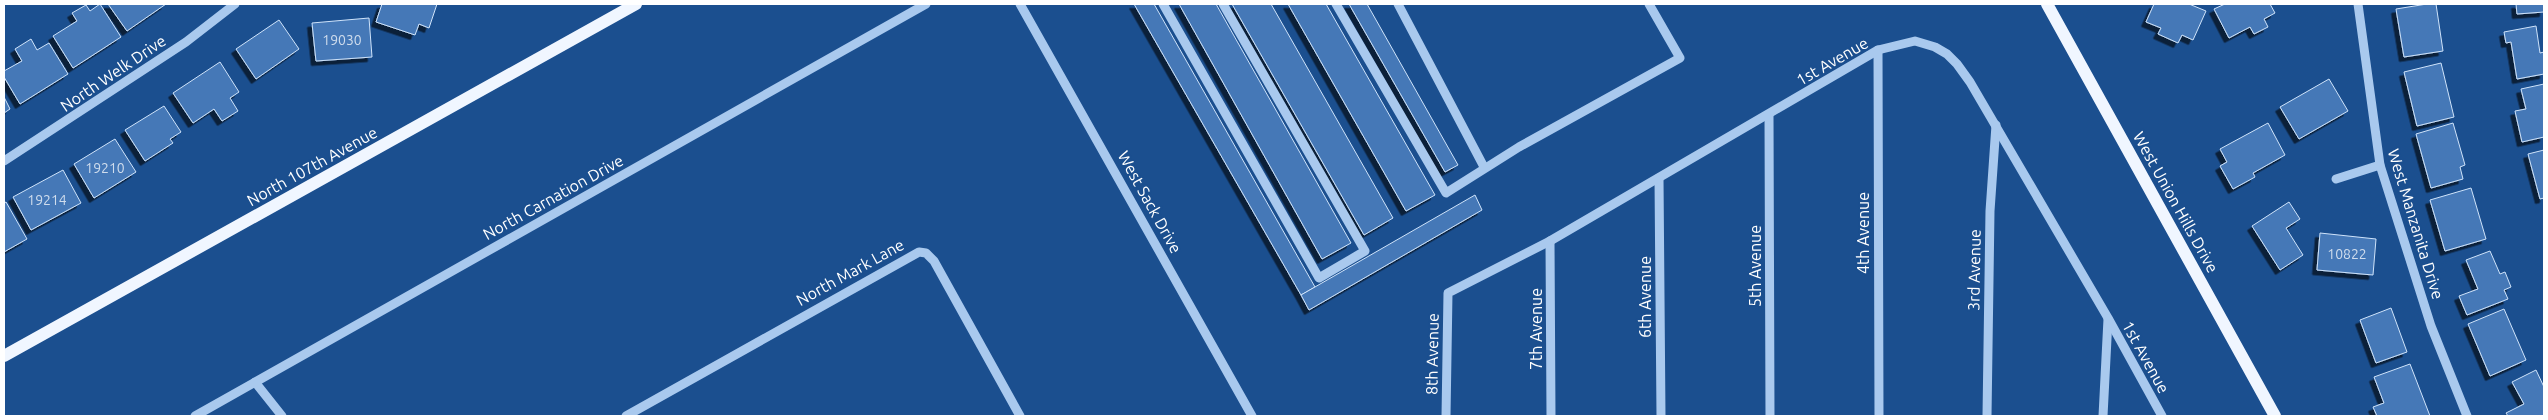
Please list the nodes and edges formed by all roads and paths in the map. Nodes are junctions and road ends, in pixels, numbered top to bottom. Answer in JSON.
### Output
{"nodes":[{"id":1,"x":235,"y":4,"type":"edge"},
{"id":2,"x":636,"y":4,"type":"edge"},
{"id":3,"x":926,"y":4,"type":"edge"},
{"id":4,"x":1020,"y":4,"type":"edge"},
{"id":5,"x":1163,"y":4,"type":"edge"},
{"id":6,"x":1223,"y":4,"type":"edge"},
{"id":7,"x":1336,"y":4,"type":"edge"},
{"id":8,"x":1398,"y":4,"type":"edge"},
{"id":9,"x":1649,"y":4,"type":"edge"},
{"id":10,"x":2047,"y":4,"type":"edge"},
{"id":11,"x":2358,"y":4,"type":"edge"},
{"id":12,"x":1878,"y":50,"type":"junction"},
{"id":13,"x":1770,"y":115,"type":"junction"},
{"id":14,"x":1996,"y":125,"type":"junction"},
{"id":15,"x":4,"y":162,"type":"edge"},
{"id":16,"x":2380,"y":165,"type":"junction"},
{"id":17,"x":1484,"y":167,"type":"junction"},
{"id":18,"x":1659,"y":178,"type":"junction"},
{"id":19,"x":2336,"y":179,"type":"dead end"},
{"id":20,"x":1550,"y":241,"type":"junction"},
{"id":21,"x":1448,"y":293,"type":"joint"},
{"id":22,"x":2108,"y":318,"type":"junction"},
{"id":23,"x":4,"y":356,"type":"edge"},
{"id":24,"x":255,"y":382,"type":"junction"},
{"id":25,"x":194,"y":416,"type":"edge"},
{"id":26,"x":282,"y":416,"type":"edge"},
{"id":27,"x":626,"y":416,"type":"edge"},
{"id":28,"x":1020,"y":416,"type":"edge"},
{"id":29,"x":1252,"y":416,"type":"edge"},
{"id":30,"x":1446,"y":416,"type":"edge"},
{"id":31,"x":1551,"y":416,"type":"edge"},
{"id":32,"x":1661,"y":416,"type":"edge"},
{"id":33,"x":1770,"y":416,"type":"edge"},
{"id":34,"x":1879,"y":416,"type":"edge"},
{"id":35,"x":1987,"y":416,"type":"edge"},
{"id":36,"x":2103,"y":416,"type":"edge"},
{"id":37,"x":2162,"y":416,"type":"edge"},
{"id":38,"x":2275,"y":416,"type":"edge"},
{"id":39,"x":2467,"y":416,"type":"edge"}],
"edges":[{"from":1,"to":15,"type":"street","name":"North Welk Drive"},
{"from":2,"to":23,"type":"main road","name":"North 107th Avenue"},
{"from":3,"to":24,"type":"street","name":"North Carnation Drive"},
{"from":4,"to":29,"type":"street","name":"West Sack Drive"},
{"from":5,"to":6,"type":"street"},
{"from":7,"to":17,"type":"street"},
{"from":8,"to":17,"type":"street"},
{"from":9,"to":17,"type":"street"},
{"from":10,"to":38,"type":"main road","name":"West Union Hills Drive"},
{"from":11,"to":16,"type":"street","name":"West Manzanita Drive"},
{"from":12,"to":13,"type":"street","name":"1st Avenue"},
{"from":12,"to":14,"type":"street","name":"1st Avenue"},
{"from":12,"to":34,"type":"street","name":"4th Avenue"},
{"from":13,"to":18,"type":"street","name":"1st Avenue"},
{"from":13,"to":33,"type":"street","name":"5th Avenue"},
{"from":14,"to":22,"type":"street","name":"1st Avenue"},
{"from":14,"to":35,"type":"street","name":"3rd Avenue"},
{"from":16,"to":19,"type":"street"},
{"from":16,"to":39,"type":"street","name":"West Manzanita Drive"},
{"from":18,"to":20,"type":"street","name":"1st Avenue"},
{"from":18,"to":32,"type":"street","name":"6th Avenue"},
{"from":20,"to":21,"type":"street","name":"1st Avenue"},
{"from":20,"to":31,"type":"street","name":"7th Avenue"},
{"from":21,"to":30,"type":"street","name":"8th Avenue"},
{"from":22,"to":36,"type":"street"},
{"from":22,"to":37,"type":"street","name":"1st Avenue"},
{"from":24,"to":25,"type":"street","name":"North Carnation Drive"},
{"from":24,"to":26,"type":"street"},
{"from":27,"to":28,"type":"street","name":"North Mark Lane"}]}
